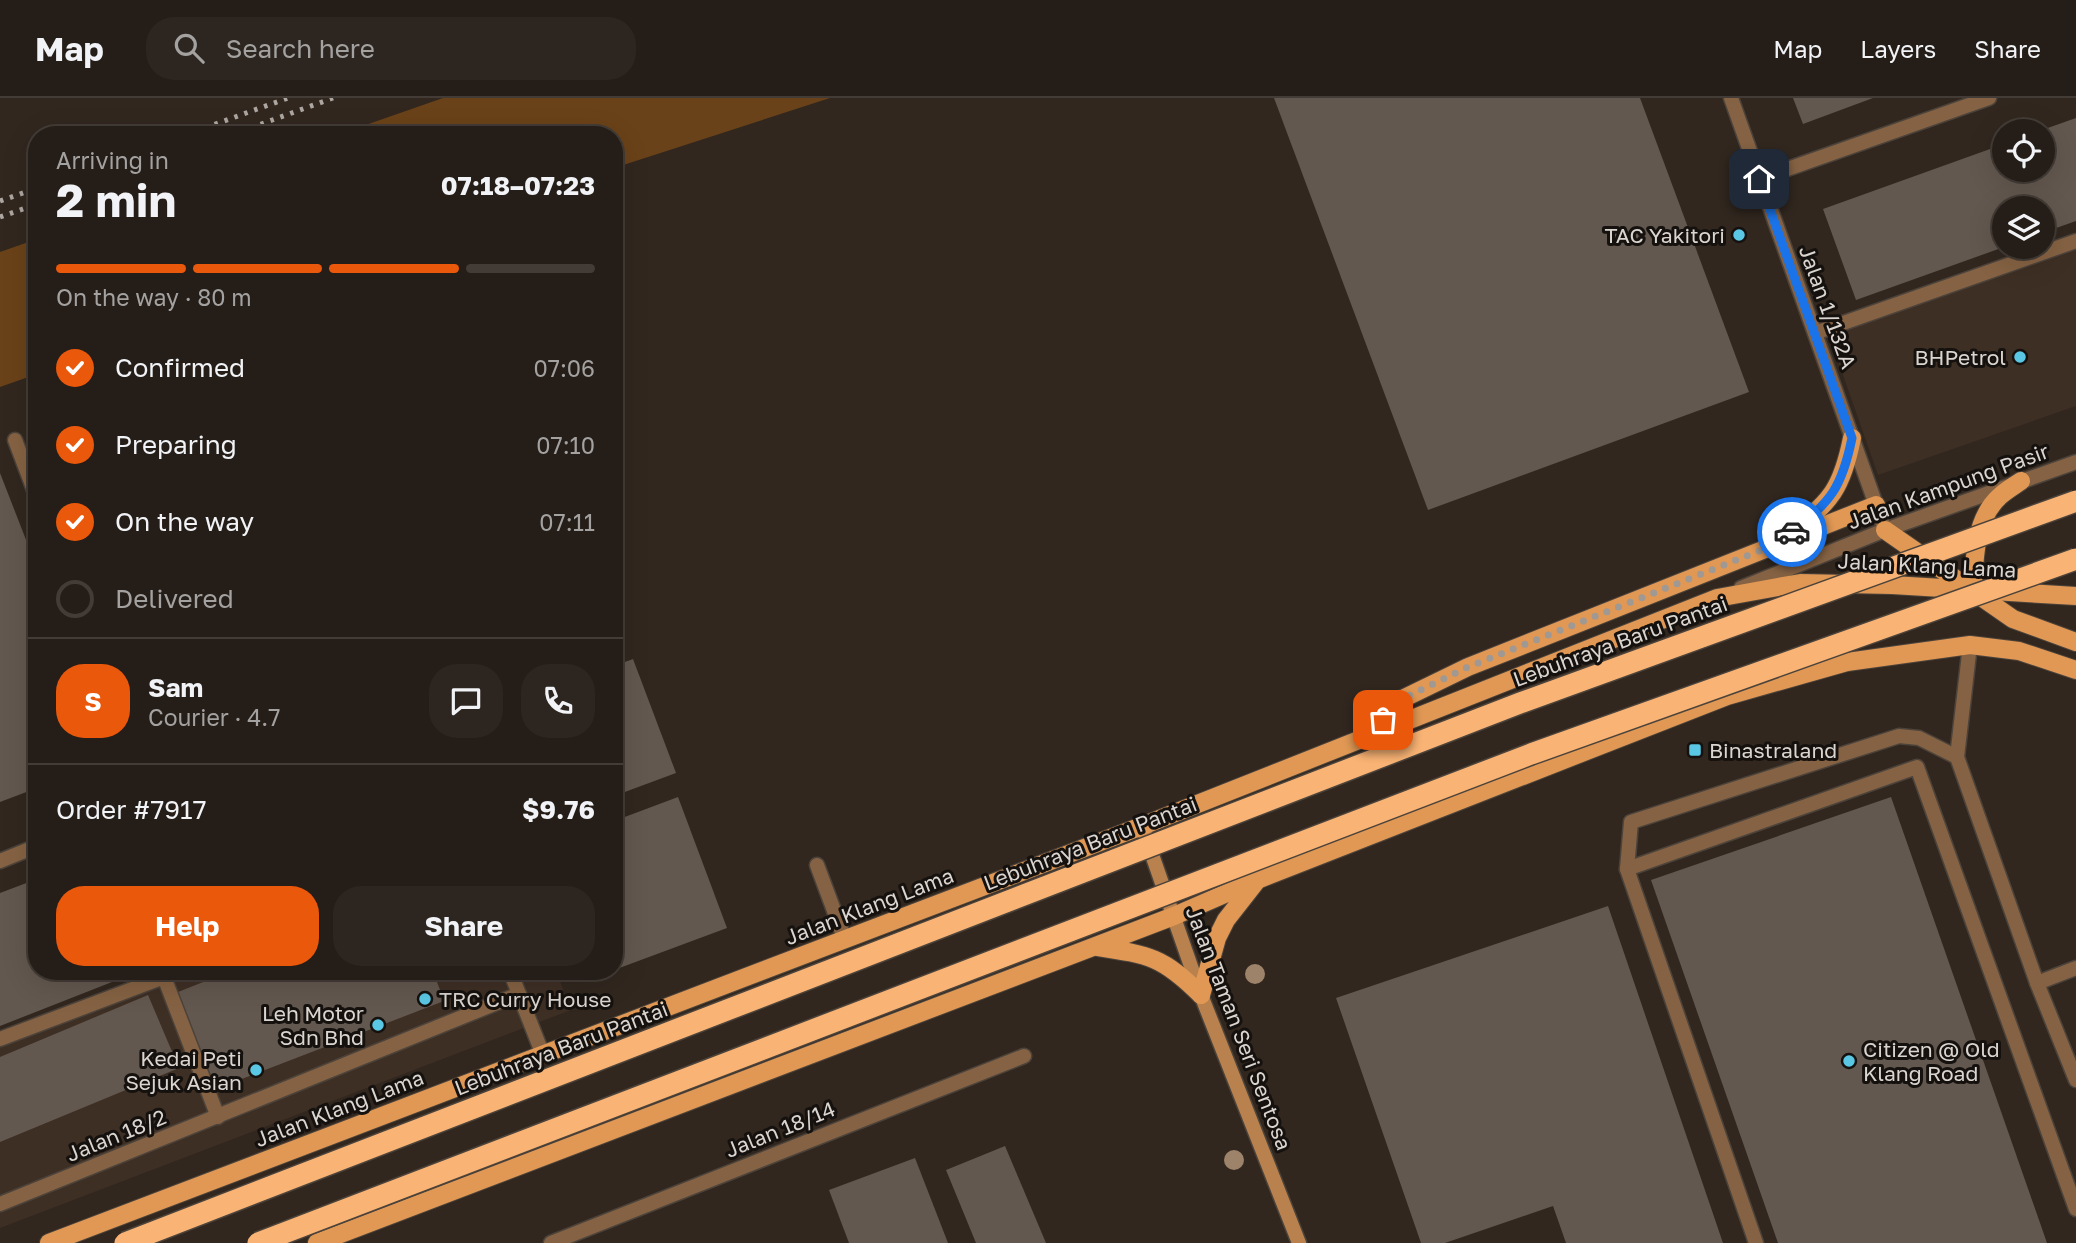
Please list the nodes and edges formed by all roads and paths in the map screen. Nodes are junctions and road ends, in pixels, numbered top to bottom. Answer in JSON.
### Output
{"nodes":[{"id":1,"x":1731,"y":98,"type":"edge"},
{"id":2,"x":1989,"y":98,"type":"edge"},
{"id":3,"x":1759,"y":179,"type":"junction"},
{"id":4,"x":2076,"y":241,"type":"edge"},
{"id":5,"x":1815,"y":333,"type":"junction"},
{"id":6,"x":1852,"y":438,"type":"junction"},
{"id":7,"x":15,"y":440,"type":"dead end"},
{"id":8,"x":2076,"y":462,"type":"edge"},
{"id":9,"x":28,"y":474,"type":"edge"},
{"id":10,"x":2021,"y":481,"type":"junction"},
{"id":11,"x":2076,"y":502,"type":"edge"},
{"id":12,"x":1876,"y":505,"type":"junction"},
{"id":13,"x":1885,"y":530,"type":"junction"},
{"id":14,"x":1774,"y":545,"type":"junction"},
{"id":15,"x":2076,"y":559,"type":"edge"},
{"id":16,"x":1973,"y":590,"type":"junction"},
{"id":17,"x":2076,"y":596,"type":"edge"},
{"id":18,"x":1717,"y":598,"type":"junction"},
{"id":19,"x":2076,"y":642,"type":"edge"},
{"id":20,"x":1970,"y":645,"type":"junction"},
{"id":21,"x":2076,"y":670,"type":"edge"},
{"id":22,"x":1371,"y":737,"type":"junction"},
{"id":23,"x":1957,"y":757,"type":"junction"},
{"id":24,"x":1142,"y":826,"type":"junction"},
{"id":25,"x":28,"y":848,"type":"edge"},
{"id":26,"x":1,"y":856,"type":"edge"},
{"id":27,"x":817,"y":865,"type":"dead end"},
{"id":28,"x":1626,"y":869,"type":"junction"},
{"id":29,"x":1257,"y":880,"type":"junction"},
{"id":30,"x":1174,"y":916,"type":"junction"},
{"id":31,"x":845,"y":940,"type":"junction"},
{"id":32,"x":1095,"y":946,"type":"junction"},
{"id":33,"x":2076,"y":968,"type":"edge"},
{"id":34,"x":156,"y":980,"type":"edge"},
{"id":35,"x":165,"y":980,"type":"edge"},
{"id":36,"x":514,"y":980,"type":"edge"},
{"id":37,"x":2038,"y":983,"type":"junction"},
{"id":38,"x":519,"y":994,"type":"junction"},
{"id":39,"x":1201,"y":995,"type":"junction"},
{"id":40,"x":0,"y":1039,"type":"edge"},
{"id":41,"x":543,"y":1055,"type":"junction"},
{"id":42,"x":1024,"y":1056,"type":"dead end"},
{"id":43,"x":2076,"y":1080,"type":"edge"},
{"id":44,"x":218,"y":1117,"type":"junction"},
{"id":45,"x":0,"y":1204,"type":"edge"},
{"id":46,"x":2076,"y":1209,"type":"edge"},
{"id":47,"x":49,"y":1243,"type":"edge"},
{"id":48,"x":125,"y":1243,"type":"edge"},
{"id":49,"x":258,"y":1243,"type":"edge"},
{"id":50,"x":317,"y":1243,"type":"edge"},
{"id":51,"x":551,"y":1243,"type":"edge"},
{"id":52,"x":1299,"y":1243,"type":"edge"},
{"id":53,"x":1756,"y":1243,"type":"edge"}],
"edges":[{"from":1,"to":3,"type":"street","name":"Jalan 1/132A"},
{"from":2,"to":3,"type":"street"},
{"from":3,"to":5,"type":"street","name":"Jalan 1/132A"},
{"from":4,"to":5,"type":"street"},
{"from":5,"to":6,"type":"street","name":"Jalan 1/132A"},
{"from":6,"to":12,"type":"street","name":"Jalan 1/132A"},
{"from":6,"to":14,"type":"main road"},
{"from":7,"to":9,"type":"street"},
{"from":8,"to":10,"type":"street","name":"Jalan Kampung Pasir"},
{"from":10,"to":13,"type":"street","name":"Jalan Kampung Pasir"},
{"from":10,"to":16,"type":"main road"},
{"from":11,"to":48,"type":"highway","name":"Lebuhraya Baru Pantai","bridge":true},
{"from":12,"to":13,"type":"street","name":"Jalan 1/132A"},
{"from":12,"to":14,"type":"main road"},
{"from":13,"to":16,"type":"main road"},
{"from":13,"to":18,"type":"street","name":"Jalan Kampung Pasir"},
{"from":14,"to":22,"type":"main road"},
{"from":15,"to":49,"type":"highway","bridge":true},
{"from":16,"to":17,"type":"main road","name":"Jalan Klang Lama"},
{"from":16,"to":18,"type":"main road","name":"Jalan Klang Lama"},
{"from":16,"to":19,"type":"main road"},
{"from":18,"to":22,"type":"main road","name":"Jalan Klang Lama"},
{"from":20,"to":21,"type":"main road"},
{"from":20,"to":23,"type":"street"},
{"from":20,"to":29,"type":"main road"},
{"from":22,"to":24,"type":"main road","name":"Jalan Klang Lama"},
{"from":23,"to":28,"type":"street"},
{"from":23,"to":37,"type":"street"},
{"from":24,"to":30,"type":"main road","name":"Jalan Taman Seri Sentosa"},
{"from":24,"to":31,"type":"main road","name":"Jalan Klang Lama"},
{"from":25,"to":26,"type":"street"},
{"from":27,"to":31,"type":"street"},
{"from":28,"to":46,"type":"street"},
{"from":28,"to":53,"type":"street"},
{"from":29,"to":30,"type":"main road"},
{"from":29,"to":39,"type":"main road"},
{"from":30,"to":32,"type":"main road"},
{"from":30,"to":39,"type":"main road","name":"Jalan Taman Seri Sentosa"},
{"from":31,"to":41,"type":"main road","name":"Jalan Klang Lama"},
{"from":32,"to":39,"type":"main road"},
{"from":32,"to":50,"type":"main road"},
{"from":33,"to":37,"type":"street"},
{"from":34,"to":40,"type":"street"},
{"from":35,"to":44,"type":"street"},
{"from":36,"to":38,"type":"street"},
{"from":37,"to":43,"type":"street"},
{"from":38,"to":41,"type":"street"},
{"from":38,"to":44,"type":"street","name":"Jalan 18/2"},
{"from":39,"to":52,"type":"main road","name":"Jalan Taman Seri Sentosa"},
{"from":41,"to":47,"type":"main road","name":"Jalan Klang Lama"},
{"from":42,"to":51,"type":"street","name":"Jalan 18/14"},
{"from":44,"to":45,"type":"street","name":"Jalan 18/2"}]}
